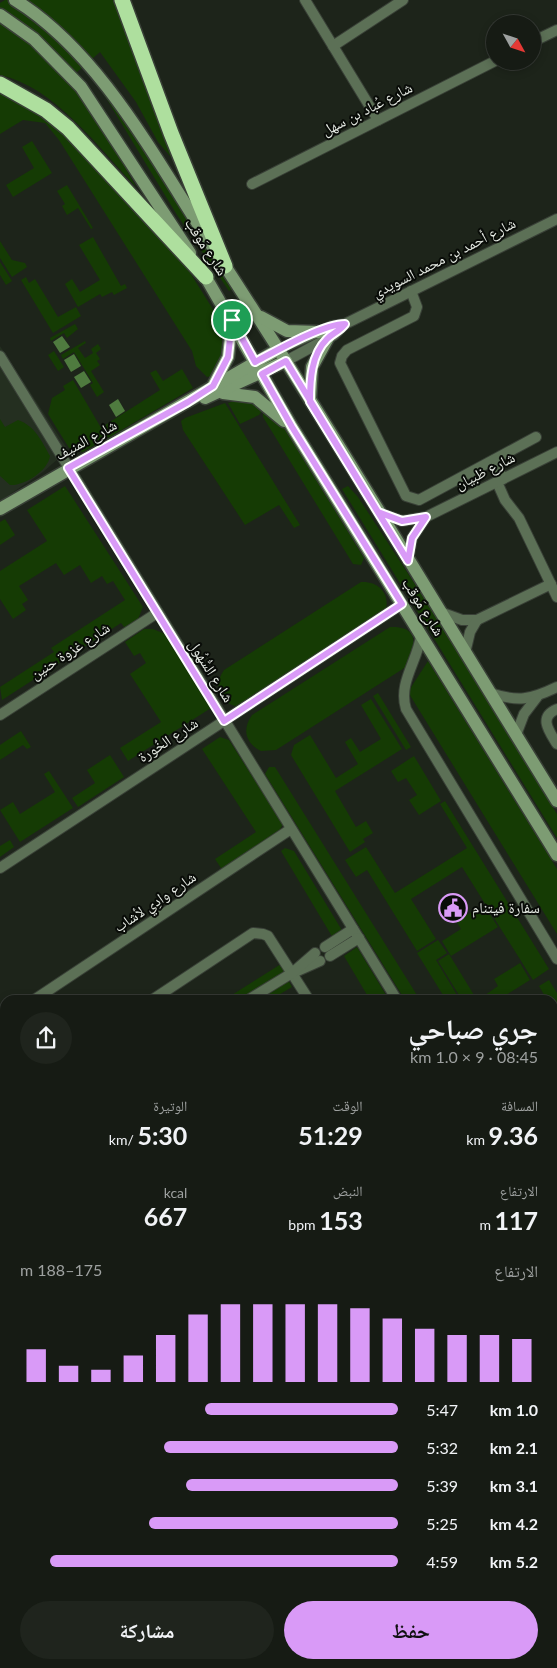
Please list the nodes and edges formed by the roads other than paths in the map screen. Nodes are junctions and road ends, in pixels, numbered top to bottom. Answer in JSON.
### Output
{"nodes":[{"id":1,"x":15,"y":0,"type":"edge"},
{"id":2,"x":122,"y":0,"type":"edge"},
{"id":3,"x":305,"y":0,"type":"edge"},
{"id":4,"x":403,"y":0,"type":"edge"},
{"id":5,"x":0,"y":15,"type":"edge"},
{"id":6,"x":557,"y":30,"type":"edge"},
{"id":7,"x":541,"y":38,"type":"edge"},
{"id":8,"x":333,"y":46,"type":"junction"},
{"id":9,"x":486,"y":66,"type":"edge"},
{"id":10,"x":0,"y":84,"type":"edge"},
{"id":11,"x":378,"y":120,"type":"junction"},
{"id":12,"x":252,"y":184,"type":"dead end"},
{"id":13,"x":557,"y":219,"type":"edge"},
{"id":14,"x":225,"y":266,"type":"junction"},
{"id":15,"x":206,"y":277,"type":"junction"},
{"id":16,"x":411,"y":291,"type":"junction"},
{"id":17,"x":257,"y":314,"type":"junction"},
{"id":18,"x":232,"y":320,"type":"junction"},
{"id":19,"x":323,"y":335,"type":"junction"},
{"id":20,"x":279,"y":349,"type":"junction"},
{"id":21,"x":0,"y":356,"type":"edge"},
{"id":22,"x":286,"y":361,"type":"junction"},
{"id":23,"x":255,"y":362,"type":"junction"},
{"id":24,"x":262,"y":374,"type":"junction"},
{"id":25,"x":216,"y":389,"type":"junction"},
{"id":26,"x":310,"y":402,"type":"junction"},
{"id":27,"x":292,"y":427,"type":"junction"},
{"id":28,"x":536,"y":437,"type":"dead end"},
{"id":29,"x":557,"y":452,"type":"edge"},
{"id":30,"x":494,"y":460,"type":"junction"},
{"id":31,"x":68,"y":468,"type":"junction"},
{"id":32,"x":500,"y":480,"type":"junction"},
{"id":33,"x":0,"y":509,"type":"edge"},
{"id":34,"x":378,"y":512,"type":"junction"},
{"id":35,"x":426,"y":517,"type":"junction"},
{"id":36,"x":408,"y":561,"type":"junction"},
{"id":37,"x":551,"y":584,"type":"junction"},
{"id":38,"x":557,"y":597,"type":"edge"},
{"id":39,"x":402,"y":604,"type":"junction"},
{"id":40,"x":157,"y":612,"type":"junction"},
{"id":41,"x":440,"y":612,"type":"junction"},
{"id":42,"x":477,"y":620,"type":"junction"},
{"id":43,"x":421,"y":636,"type":"junction"},
{"id":44,"x":465,"y":653,"type":"junction"},
{"id":45,"x":557,"y":687,"type":"edge"},
{"id":46,"x":490,"y":693,"type":"junction"},
{"id":47,"x":537,"y":697,"type":"junction"},
{"id":48,"x":557,"y":709,"type":"edge"},
{"id":49,"x":0,"y":716,"type":"edge"},
{"id":50,"x":224,"y":721,"type":"junction"},
{"id":51,"x":516,"y":735,"type":"junction"},
{"id":52,"x":557,"y":744,"type":"edge"},
{"id":53,"x":557,"y":801,"type":"edge"},
{"id":54,"x":291,"y":829,"type":"junction"},
{"id":55,"x":557,"y":855,"type":"edge"},
{"id":56,"x":0,"y":868,"type":"edge"},
{"id":57,"x":353,"y":929,"type":"junction"},
{"id":58,"x":359,"y":938,"type":"junction"},
{"id":59,"x":317,"y":957,"type":"dead end"},
{"id":60,"x":557,"y":959,"type":"edge"},
{"id":61,"x":292,"y":973,"type":"junction"},
{"id":62,"x":42,"y":995,"type":"edge"},
{"id":63,"x":160,"y":995,"type":"edge"},
{"id":64,"x":256,"y":995,"type":"edge"},
{"id":65,"x":306,"y":995,"type":"edge"},
{"id":66,"x":394,"y":995,"type":"edge"}],
"edges":[{"from":1,"to":14,"type":"main road","name":"شارع مَوقب"},
{"from":2,"to":14,"type":"highway"},
{"from":3,"to":8,"type":"street"},
{"from":4,"to":8,"type":"street"},
{"from":5,"to":15,"type":"main road","name":"شارع مَوقب"},
{"from":6,"to":7,"type":"street"},
{"from":8,"to":11,"type":"street"},
{"from":9,"to":11,"type":"street","name":"شارع عُباد بن سهل"},
{"from":10,"to":15,"type":"highway"},
{"from":11,"to":12,"type":"street","name":"شارع عُباد بن سهل"},
{"from":13,"to":16,"type":"street","name":"شارع أحمد بن محمد السويدي"},
{"from":14,"to":17,"type":"main road","name":"شارع مَوقب"},
{"from":15,"to":18,"type":"main road","name":"شارع مَوقب"},
{"from":16,"to":19,"type":"street","name":"شارع أحمد بن محمد السويدي"},
{"from":16,"to":30,"type":"street"},
{"from":17,"to":19,"type":"main road"},
{"from":17,"to":20,"type":"main road","name":"شارع مَوقب"},
{"from":18,"to":23,"type":"main road","name":"شارع مَوقب"},
{"from":18,"to":25,"type":"main road"},
{"from":19,"to":20,"type":"street","name":"شارع أحمد بن محمد السويدي"},
{"from":19,"to":22,"type":"street","name":"شارع أحمد بن محمد السويدي"},
{"from":19,"to":26,"type":"main road"},
{"from":20,"to":22,"type":"main road","name":"شارع مَوقب"},
{"from":20,"to":23,"type":"main road","name":"شارع المنيف"},
{"from":21,"to":31,"type":"street","name":"شارع السُّهُول"},
{"from":22,"to":24,"type":"main road","name":"شارع المنيف"},
{"from":22,"to":26,"type":"main road","name":"شارع مَوقب"},
{"from":23,"to":24,"type":"main road","name":"شارع مَوقب"},
{"from":23,"to":25,"type":"main road","name":"شارع المنيف"},
{"from":24,"to":25,"type":"main road","name":"شارع المنيف"},
{"from":24,"to":27,"type":"main road","name":"شارع مَوقب"},
{"from":25,"to":27,"type":"main road"},
{"from":25,"to":31,"type":"main road","name":"شارع المنيف"},
{"from":26,"to":34,"type":"main road","name":"شارع مَوقب"},
{"from":27,"to":39,"type":"main road","name":"شارع مَوقب"},
{"from":28,"to":30,"type":"street"},
{"from":29,"to":32,"type":"street","name":"شارع ظبيان"},
{"from":30,"to":32,"type":"street"},
{"from":31,"to":33,"type":"main road","name":"شارع المنيف"},
{"from":31,"to":40,"type":"street","name":"شارع السُّهُول"},
{"from":32,"to":35,"type":"street","name":"شارع ظبيان"},
{"from":32,"to":37,"type":"street"},
{"from":34,"to":35,"type":"street","name":"شارع ظبيان"},
{"from":34,"to":36,"type":"main road","name":"شارع مَوقب"},
{"from":35,"to":36,"type":"street"},
{"from":36,"to":41,"type":"main road","name":"شارع مَوقب"},
{"from":37,"to":38,"type":"street"},
{"from":37,"to":42,"type":"street"},
{"from":39,"to":43,"type":"main road","name":"شارع مَوقب"},
{"from":39,"to":50,"type":"street","name":"شارع الخُورة"},
{"from":40,"to":49,"type":"street","name":"شارع غزوة حنين"},
{"from":40,"to":50,"type":"street","name":"شارع السُّهُول"},
{"from":41,"to":42,"type":"street"},
{"from":41,"to":44,"type":"main road","name":"شارع مَوقب"},
{"from":42,"to":44,"type":"street"},
{"from":43,"to":55,"type":"main road","name":"شارع مَوقب"},
{"from":43,"to":60,"type":"street"},
{"from":44,"to":46,"type":"main road","name":"شارع مَوقب"},
{"from":45,"to":47,"type":"street"},
{"from":46,"to":47,"type":"street"},
{"from":46,"to":51,"type":"main road","name":"شارع مَوقب"},
{"from":47,"to":51,"type":"street"},
{"from":48,"to":52,"type":"street"},
{"from":50,"to":54,"type":"street","name":"شارع السُّهُول"},
{"from":50,"to":56,"type":"street","name":"شارع الخُورة"},
{"from":51,"to":53,"type":"main road","name":"شارع مَوقب"},
{"from":54,"to":57,"type":"street","name":"شارع السُّهُول"},
{"from":54,"to":62,"type":"street","name":"شارع وادِي لأشاب"},
{"from":57,"to":58,"type":"street","name":"شارع السُّهُول"},
{"from":57,"to":58,"type":"street"},
{"from":58,"to":66,"type":"street","name":"شارع السُّهُول"},
{"from":59,"to":61,"type":"street"},
{"from":61,"to":63,"type":"street"},
{"from":61,"to":64,"type":"street"},
{"from":61,"to":65,"type":"street"}]}
